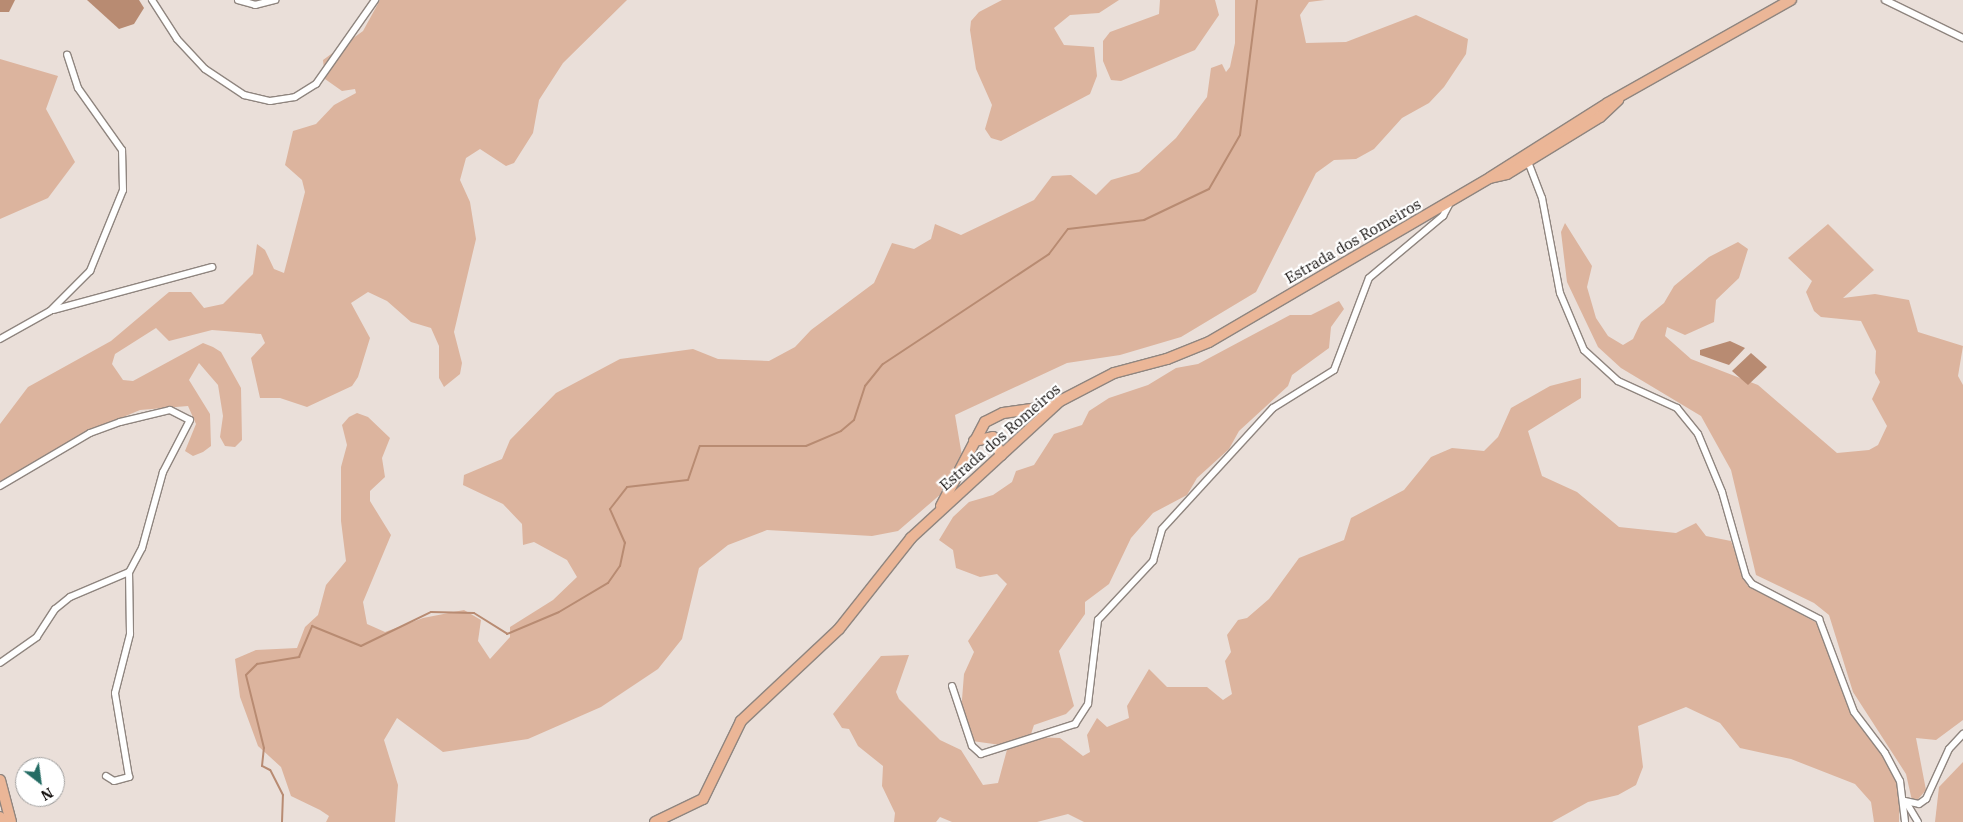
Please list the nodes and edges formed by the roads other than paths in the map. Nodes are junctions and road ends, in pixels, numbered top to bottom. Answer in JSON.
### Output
{"nodes":[{"id":1,"x":152,"y":0,"type":"edge"},
{"id":2,"x":238,"y":0,"type":"edge"},
{"id":3,"x":275,"y":0,"type":"edge"},
{"id":4,"x":375,"y":0,"type":"edge"},
{"id":5,"x":1791,"y":0,"type":"edge"},
{"id":6,"x":1885,"y":0,"type":"edge"},
{"id":7,"x":1963,"y":38,"type":"edge"},
{"id":8,"x":67,"y":55,"type":"dead end"},
{"id":9,"x":1526,"y":157,"type":"junction"},
{"id":10,"x":1450,"y":202,"type":"junction"},
{"id":11,"x":212,"y":267,"type":"dead end"},
{"id":12,"x":50,"y":311,"type":"junction"},
{"id":13,"x":0,"y":340,"type":"edge"},
{"id":14,"x":1054,"y":406,"type":"junction"},
{"id":15,"x":974,"y":441,"type":"junction"},
{"id":16,"x":1001,"y":455,"type":"junction"},
{"id":17,"x":0,"y":486,"type":"edge"},
{"id":18,"x":939,"y":512,"type":"junction"},
{"id":19,"x":129,"y":572,"type":"junction"},
{"id":20,"x":0,"y":663,"type":"edge"},
{"id":21,"x":952,"y":686,"type":"dead end"},
{"id":22,"x":1963,"y":734,"type":"edge"},
{"id":23,"x":106,"y":776,"type":"dead end"},
{"id":24,"x":0,"y":780,"type":"edge"},
{"id":25,"x":1905,"y":800,"type":"junction"},
{"id":26,"x":0,"y":817,"type":"edge"},
{"id":27,"x":3,"y":822,"type":"edge"},
{"id":28,"x":11,"y":822,"type":"edge"},
{"id":29,"x":655,"y":822,"type":"edge"},
{"id":30,"x":1905,"y":822,"type":"edge"},
{"id":31,"x":1918,"y":822,"type":"edge"}],
"edges":[{"from":1,"to":4,"type":"street"},
{"from":2,"to":3,"type":"street"},
{"from":5,"to":9,"type":"main road","name":"Estrada dos Romeiros"},
{"from":6,"to":7,"type":"street"},
{"from":8,"to":12,"type":"street"},
{"from":9,"to":10,"type":"main road","name":"Estrada dos Romeiros"},
{"from":9,"to":25,"type":"street"},
{"from":10,"to":14,"type":"main road","name":"Estrada dos Romeiros"},
{"from":10,"to":21,"type":"street"},
{"from":11,"to":12,"type":"street"},
{"from":12,"to":13,"type":"street"},
{"from":14,"to":15,"type":"main road"},
{"from":14,"to":16,"type":"main road","name":"Estrada dos Romeiros"},
{"from":15,"to":16,"type":"main road"},
{"from":15,"to":18,"type":"main road"},
{"from":16,"to":18,"type":"main road","name":"Estrada dos Romeiros"},
{"from":17,"to":19,"type":"street"},
{"from":18,"to":29,"type":"main road","name":"Estrada dos Romeiros"},
{"from":19,"to":20,"type":"street"},
{"from":19,"to":23,"type":"street"},
{"from":22,"to":25,"type":"street"},
{"from":24,"to":28,"type":"main road"},
{"from":25,"to":30,"type":"street"},
{"from":25,"to":31,"type":"street"},
{"from":26,"to":27,"type":"main road"}]}
